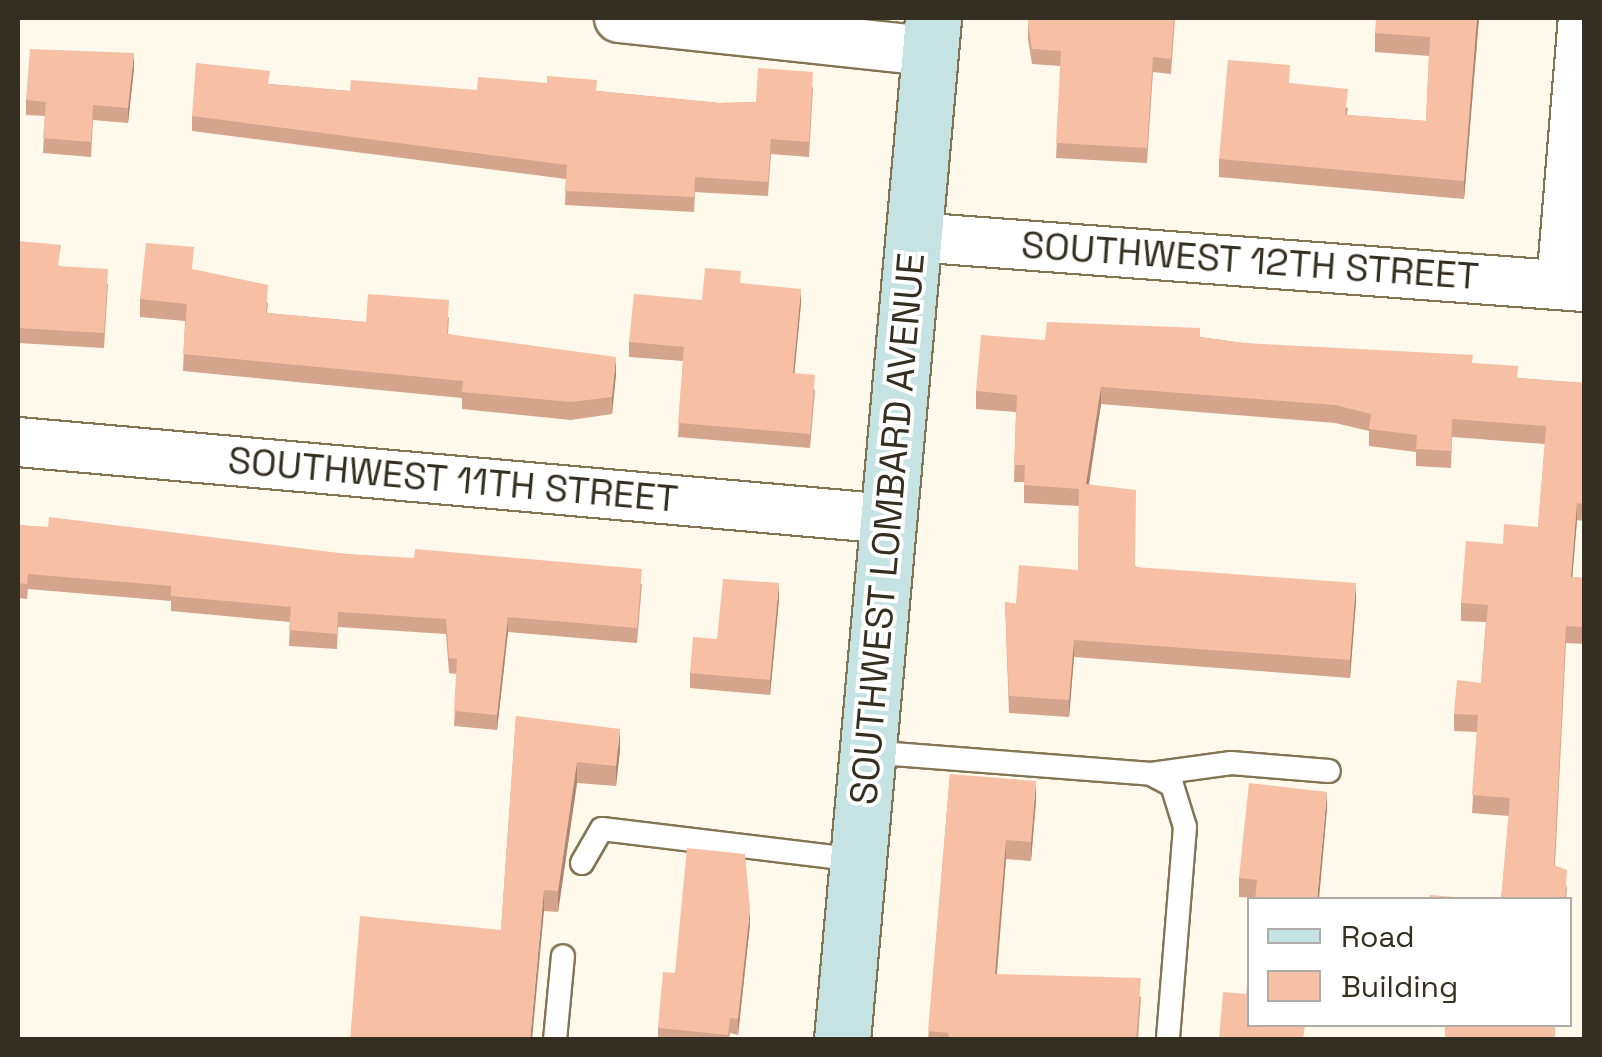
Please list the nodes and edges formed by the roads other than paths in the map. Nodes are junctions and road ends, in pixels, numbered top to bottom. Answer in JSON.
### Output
{"nodes":[{"id":1,"x":618,"y":18,"type":"edge"},
{"id":2,"x":1582,"y":18,"type":"edge"},
{"id":3,"x":931,"y":34,"type":"edge"},
{"id":4,"x":914,"y":237,"type":"junction"},
{"id":5,"x":1573,"y":286,"type":"edge"},
{"id":6,"x":18,"y":442,"type":"edge"},
{"id":7,"x":889,"y":519,"type":"junction"},
{"id":8,"x":867,"y":752,"type":"junction"},
{"id":9,"x":1329,"y":770,"type":"dead end"},
{"id":10,"x":1151,"y":774,"type":"junction"},
{"id":11,"x":858,"y":860,"type":"junction"},
{"id":12,"x":582,"y":863,"type":"dead end"},
{"id":13,"x":563,"y":956,"type":"dead end"},
{"id":14,"x":556,"y":1040,"type":"edge"},
{"id":15,"x":842,"y":1040,"type":"edge"},
{"id":16,"x":1168,"y":1040,"type":"edge"}],
"edges":[{"from":1,"to":3,"type":"street"},
{"from":2,"to":5,"type":"street"},
{"from":3,"to":4,"type":"street","name":"SOUTHWEST LOMBARD AVENUE"},
{"from":4,"to":5,"type":"street","name":"SOUTHWEST 12TH STREET"},
{"from":4,"to":7,"type":"street","name":"SOUTHWEST LOMBARD AVENUE"},
{"from":6,"to":7,"type":"street","name":"SOUTHWEST 11TH STREET"},
{"from":7,"to":8,"type":"street","name":"SOUTHWEST LOMBARD AVENUE"},
{"from":8,"to":10,"type":"lane"},
{"from":8,"to":11,"type":"street","name":"SOUTHWEST LOMBARD AVENUE"},
{"from":9,"to":10,"type":"lane"},
{"from":10,"to":16,"type":"lane"},
{"from":11,"to":12,"type":"lane"},
{"from":11,"to":15,"type":"street","name":"SOUTHWEST LOMBARD AVENUE"},
{"from":13,"to":14,"type":"lane"}]}
